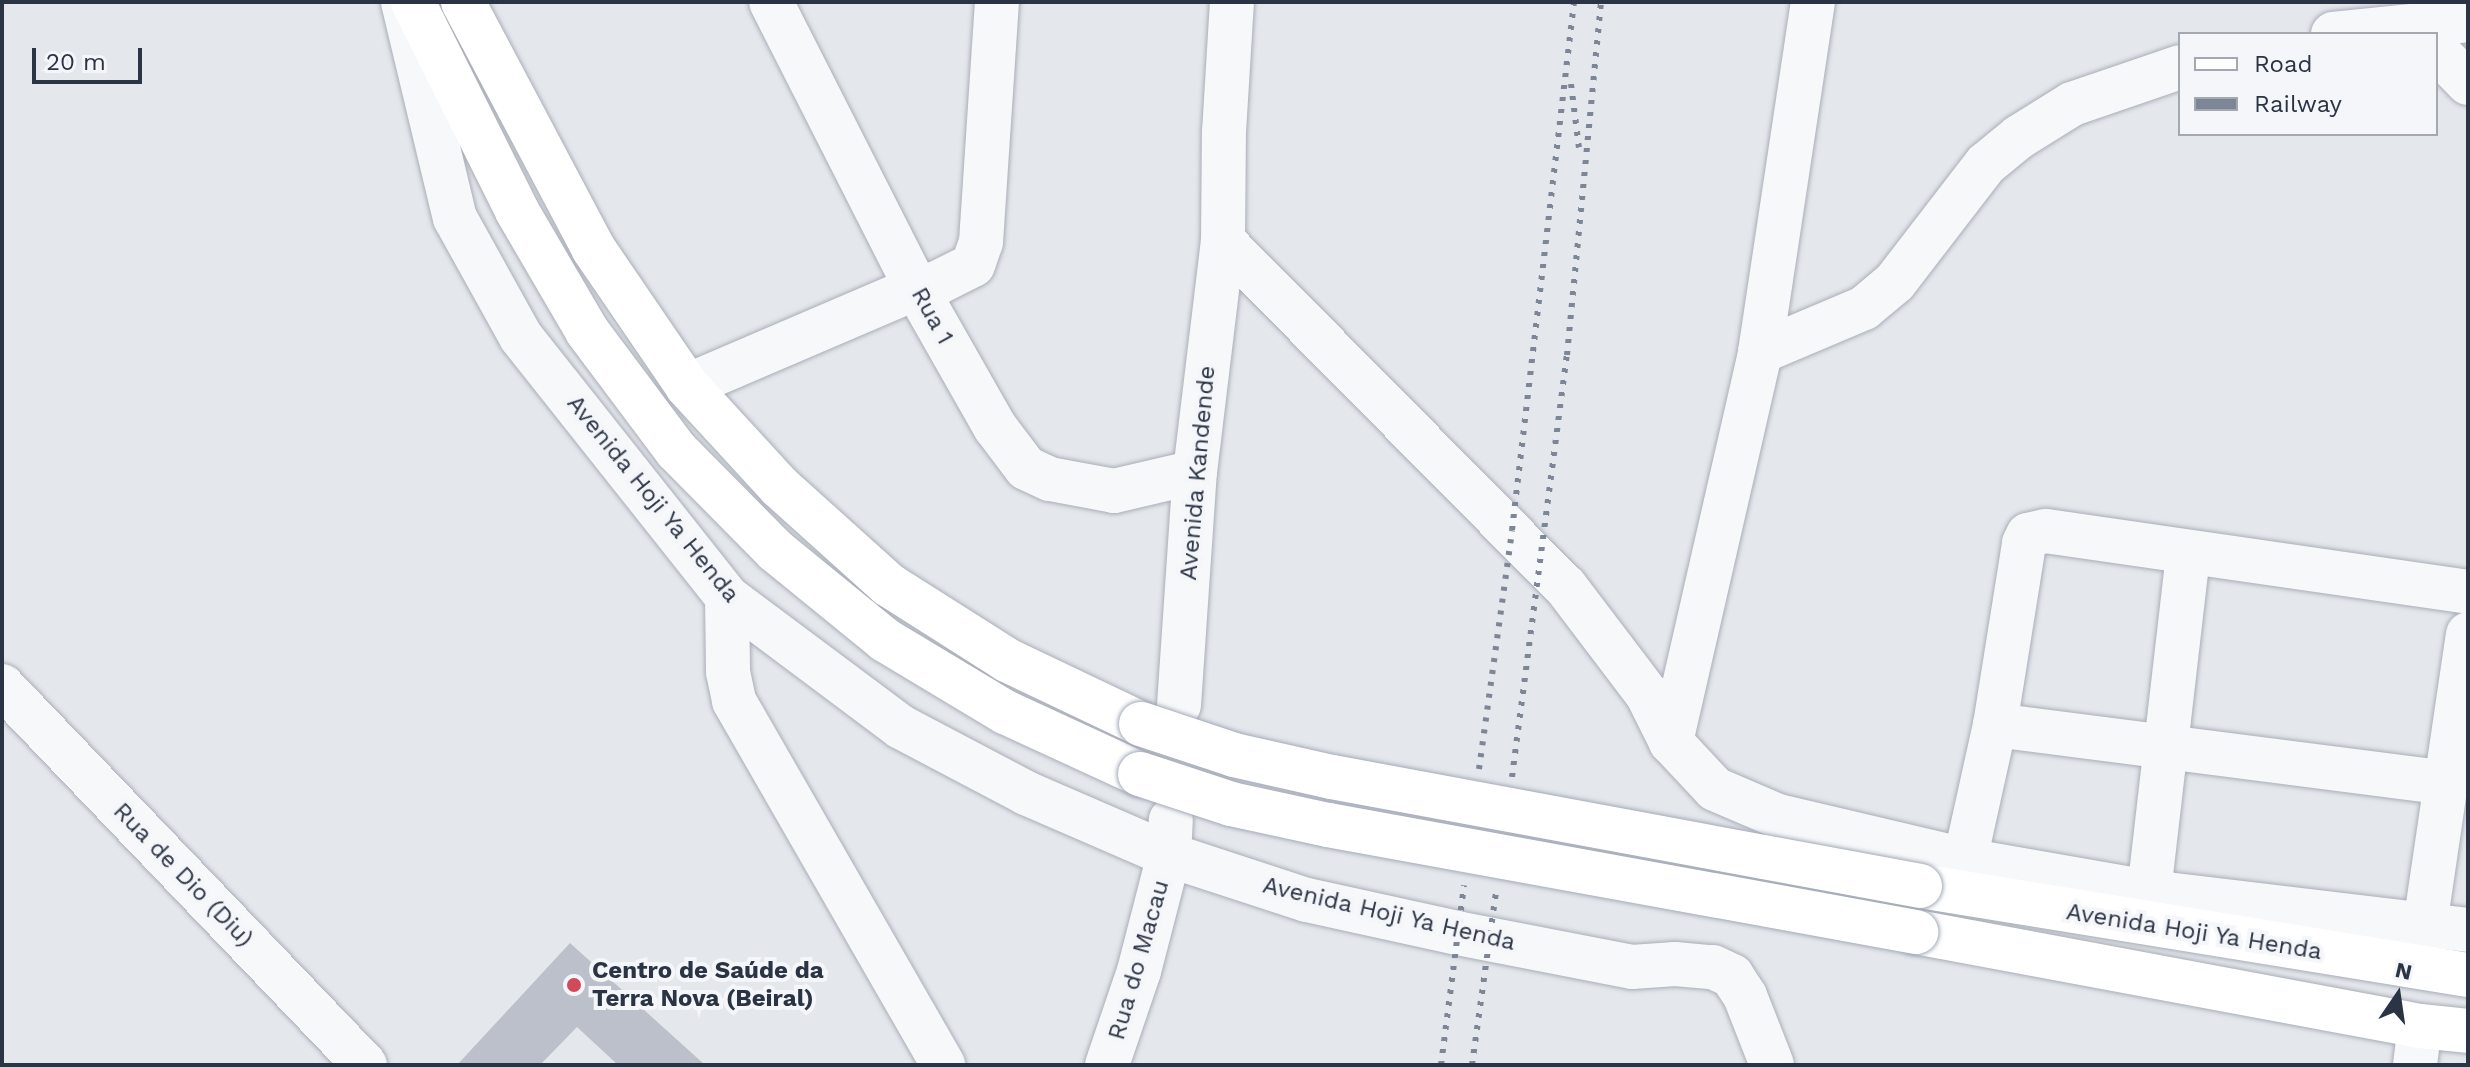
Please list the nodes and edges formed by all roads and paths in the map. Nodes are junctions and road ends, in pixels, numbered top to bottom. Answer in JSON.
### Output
{"nodes":[{"id":1,"x":403,"y":2,"type":"edge"},
{"id":2,"x":413,"y":2,"type":"edge"},
{"id":3,"x":463,"y":2,"type":"edge"},
{"id":4,"x":771,"y":2,"type":"edge"},
{"id":5,"x":997,"y":2,"type":"edge"},
{"id":6,"x":1232,"y":2,"type":"edge"},
{"id":7,"x":1813,"y":2,"type":"edge"},
{"id":8,"x":2468,"y":20,"type":"edge"},
{"id":9,"x":2434,"y":32,"type":"edge"},
{"id":10,"x":2438,"y":52,"type":"edge"},
{"id":11,"x":2178,"y":68,"type":"edge"},
{"id":12,"x":2468,"y":83,"type":"edge"},
{"id":13,"x":1223,"y":241,"type":"junction"},
{"id":14,"x":916,"y":288,"type":"junction"},
{"id":15,"x":1760,"y":352,"type":"junction"},
{"id":16,"x":687,"y":386,"type":"junction"},
{"id":17,"x":1195,"y":472,"type":"junction"},
{"id":18,"x":2188,"y":554,"type":"junction"},
{"id":19,"x":2468,"y":592,"type":"edge"},
{"id":20,"x":727,"y":597,"type":"junction"},
{"id":21,"x":2468,"y":634,"type":"edge"},
{"id":22,"x":2,"y":686,"type":"edge"},
{"id":23,"x":2463,"y":704,"type":"edge"},
{"id":24,"x":1160,"y":714,"type":"junction"},
{"id":25,"x":1995,"y":725,"type":"junction"},
{"id":26,"x":1671,"y":742,"type":"junction"},
{"id":27,"x":2166,"y":747,"type":"junction"},
{"id":28,"x":2446,"y":783,"type":"junction"},
{"id":29,"x":1170,"y":837,"type":"junction"},
{"id":30,"x":1965,"y":860,"type":"junction"},
{"id":31,"x":2149,"y":892,"type":"junction"},
{"id":32,"x":2425,"y":925,"type":"junction"},
{"id":33,"x":2468,"y":930,"type":"edge"},
{"id":34,"x":2468,"y":975,"type":"edge"},
{"id":35,"x":2468,"y":1031,"type":"edge"},
{"id":36,"x":2418,"y":1046,"type":"edge"},
{"id":37,"x":365,"y":1065,"type":"edge"},
{"id":38,"x":943,"y":1065,"type":"edge"},
{"id":39,"x":1107,"y":1065,"type":"edge"},
{"id":40,"x":1772,"y":1065,"type":"edge"}],
"edges":[{"from":1,"to":20,"type":"street","name":"Avenida Hoji Ya Henda"},
{"from":2,"to":36,"type":"main road","bridge":true},
{"from":3,"to":16,"type":"main road"},
{"from":4,"to":14,"type":"street","name":"Rua 1"},
{"from":5,"to":14,"type":"street"},
{"from":6,"to":13,"type":"street"},
{"from":7,"to":15,"type":"street"},
{"from":8,"to":9,"type":"street"},
{"from":10,"to":12,"type":"street"},
{"from":11,"to":15,"type":"street"},
{"from":13,"to":17,"type":"street","name":"Avenida Kandende"},
{"from":13,"to":26,"type":"street","name":"Avenida Hoji Ya Henda"},
{"from":14,"to":16,"type":"street"},
{"from":14,"to":17,"type":"street","name":"Rua 1"},
{"from":15,"to":26,"type":"street"},
{"from":16,"to":24,"type":"main road"},
{"from":17,"to":24,"type":"street","name":"Avenida Kandende"},
{"from":18,"to":19,"type":"street"},
{"from":18,"to":25,"type":"street"},
{"from":18,"to":27,"type":"street"},
{"from":20,"to":29,"type":"street","name":"Avenida Hoji Ya Henda"},
{"from":20,"to":38,"type":"street"},
{"from":21,"to":23,"type":"street"},
{"from":22,"to":37,"type":"street","name":"Rua de Dio (Diu)"},
{"from":23,"to":28,"type":"street"},
{"from":24,"to":34,"type":"main road","name":"Avenida Hoji Ya Henda","bridge":true},
{"from":25,"to":27,"type":"street"},
{"from":25,"to":30,"type":"street"},
{"from":26,"to":30,"type":"street","name":"Avenida Hoji Ya Henda"},
{"from":27,"to":28,"type":"street"},
{"from":27,"to":31,"type":"street"},
{"from":28,"to":32,"type":"street"},
{"from":29,"to":39,"type":"street","name":"Rua do Macau"},
{"from":29,"to":40,"type":"street","name":"Avenida Hoji Ya Henda"},
{"from":30,"to":31,"type":"street","name":"Avenida Hoji Ya Henda"},
{"from":31,"to":32,"type":"street","name":"Avenida Hoji Ya Henda"},
{"from":32,"to":33,"type":"street","name":"Avenida Hoji Ya Henda"},
{"from":35,"to":36,"type":"main road"}]}
